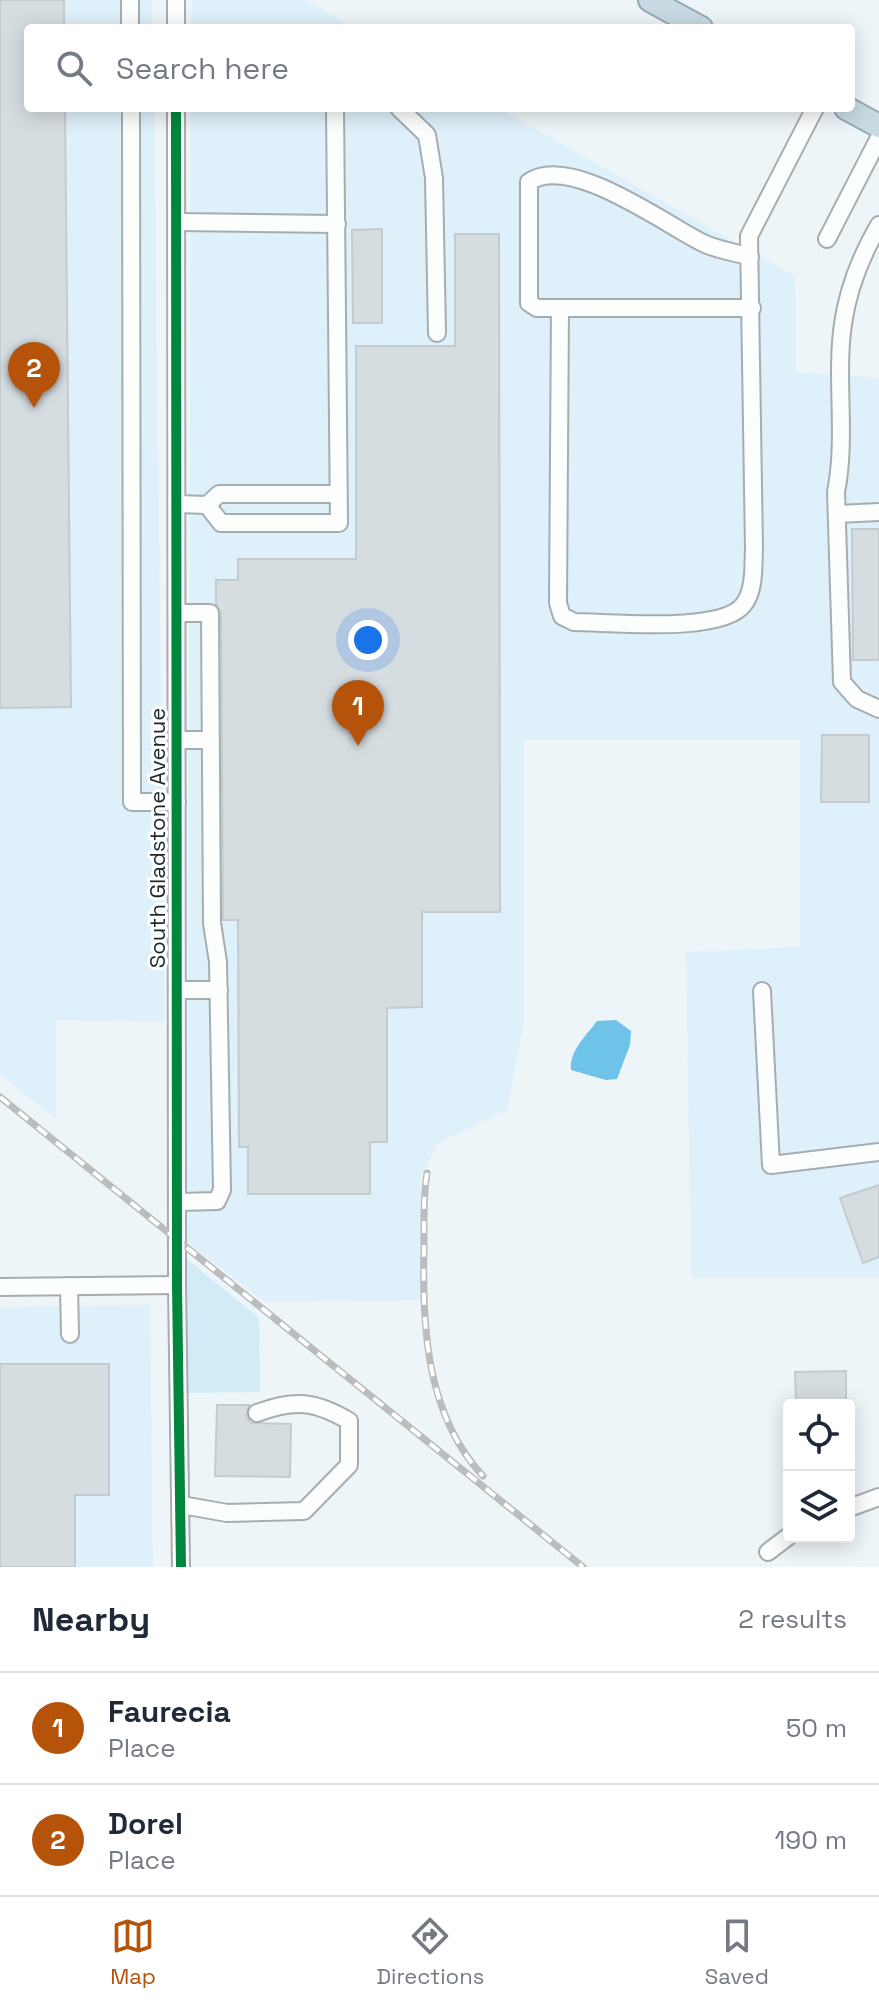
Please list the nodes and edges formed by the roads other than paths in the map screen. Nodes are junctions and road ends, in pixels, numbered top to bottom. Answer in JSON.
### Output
{"nodes":[{"id":1,"x":130,"y":0,"type":"edge"},
{"id":2,"x":176,"y":0,"type":"edge"},
{"id":3,"x":650,"y":0,"type":"edge"},
{"id":4,"x":130,"y":24,"type":"edge"},
{"id":5,"x":176,"y":24,"type":"edge"},
{"id":6,"x":694,"y":24,"type":"edge"},
{"id":7,"x":131,"y":112,"type":"edge"},
{"id":8,"x":176,"y":112,"type":"edge"},
{"id":9,"x":335,"y":112,"type":"edge"},
{"id":10,"x":403,"y":112,"type":"edge"},
{"id":11,"x":813,"y":112,"type":"edge"},
{"id":12,"x":853,"y":112,"type":"edge"},
{"id":13,"x":879,"y":126,"type":"edge"},
{"id":14,"x":879,"y":138,"type":"edge"},
{"id":15,"x":177,"y":222,"type":"junction"},
{"id":16,"x":337,"y":224,"type":"junction"},
{"id":17,"x":879,"y":225,"type":"edge"},
{"id":18,"x":827,"y":239,"type":"dead end"},
{"id":19,"x":750,"y":257,"type":"junction"},
{"id":20,"x":560,"y":308,"type":"junction"},
{"id":21,"x":752,"y":308,"type":"junction"},
{"id":22,"x":437,"y":333,"type":"dead end"},
{"id":23,"x":338,"y":494,"type":"junction"},
{"id":24,"x":177,"y":504,"type":"junction"},
{"id":25,"x":207,"y":505,"type":"junction"},
{"id":26,"x":879,"y":512,"type":"edge"},
{"id":27,"x":838,"y":514,"type":"junction"},
{"id":28,"x":177,"y":613,"type":"junction"},
{"id":29,"x":879,"y":709,"type":"edge"},
{"id":30,"x":177,"y":740,"type":"junction"},
{"id":31,"x":210,"y":740,"type":"junction"},
{"id":32,"x":177,"y":802,"type":"junction"},
{"id":33,"x":178,"y":990,"type":"junction"},
{"id":34,"x":219,"y":990,"type":"junction"},
{"id":35,"x":762,"y":991,"type":"dead end"},
{"id":36,"x":879,"y":1152,"type":"edge"},
{"id":37,"x":178,"y":1202,"type":"junction"},
{"id":38,"x":177,"y":1285,"type":"junction"},
{"id":39,"x":69,"y":1286,"type":"junction"},
{"id":40,"x":0,"y":1287,"type":"edge"},
{"id":41,"x":70,"y":1334,"type":"dead end"},
{"id":42,"x":257,"y":1413,"type":"dead end"},
{"id":43,"x":879,"y":1497,"type":"edge"},
{"id":44,"x":182,"y":1505,"type":"junction"},
{"id":45,"x":855,"y":1506,"type":"edge"},
{"id":46,"x":783,"y":1541,"type":"edge"},
{"id":47,"x":768,"y":1552,"type":"dead end"},
{"id":48,"x":181,"y":1567,"type":"edge"}],
"edges":[{"from":1,"to":4,"type":"street"},
{"from":2,"to":5,"type":"street"},
{"from":3,"to":6,"type":"highway"},
{"from":7,"to":32,"type":"street"},
{"from":8,"to":15,"type":"street","name":"South Gladstone Avenue"},
{"from":9,"to":16,"type":"street"},
{"from":10,"to":22,"type":"street"},
{"from":11,"to":19,"type":"street"},
{"from":12,"to":13,"type":"highway"},
{"from":14,"to":18,"type":"street"},
{"from":15,"to":16,"type":"street"},
{"from":15,"to":24,"type":"street","name":"South Gladstone Avenue"},
{"from":16,"to":23,"type":"street"},
{"from":17,"to":27,"type":"street"},
{"from":19,"to":20,"type":"street"},
{"from":19,"to":21,"type":"street"},
{"from":20,"to":21,"type":"street"},
{"from":20,"to":21,"type":"street"},
{"from":23,"to":25,"type":"street"},
{"from":23,"to":25,"type":"street"},
{"from":24,"to":25,"type":"street"},
{"from":24,"to":28,"type":"street","name":"South Gladstone Avenue"},
{"from":26,"to":27,"type":"street"},
{"from":27,"to":29,"type":"street"},
{"from":28,"to":30,"type":"street","name":"South Gladstone Avenue"},
{"from":28,"to":31,"type":"street"},
{"from":30,"to":31,"type":"street"},
{"from":30,"to":32,"type":"street","name":"South Gladstone Avenue"},
{"from":31,"to":34,"type":"street"},
{"from":32,"to":33,"type":"street","name":"South Gladstone Avenue"},
{"from":33,"to":34,"type":"street"},
{"from":33,"to":37,"type":"street","name":"South Gladstone Avenue"},
{"from":34,"to":37,"type":"street"},
{"from":35,"to":36,"type":"street"},
{"from":37,"to":38,"type":"street","name":"South Gladstone Avenue"},
{"from":38,"to":39,"type":"street"},
{"from":38,"to":44,"type":"street","name":"South Gladstone Avenue"},
{"from":39,"to":40,"type":"street"},
{"from":39,"to":41,"type":"street"},
{"from":42,"to":44,"type":"street"},
{"from":43,"to":45,"type":"street"},
{"from":44,"to":48,"type":"street","name":"South Gladstone Avenue"},
{"from":46,"to":47,"type":"street"}]}
